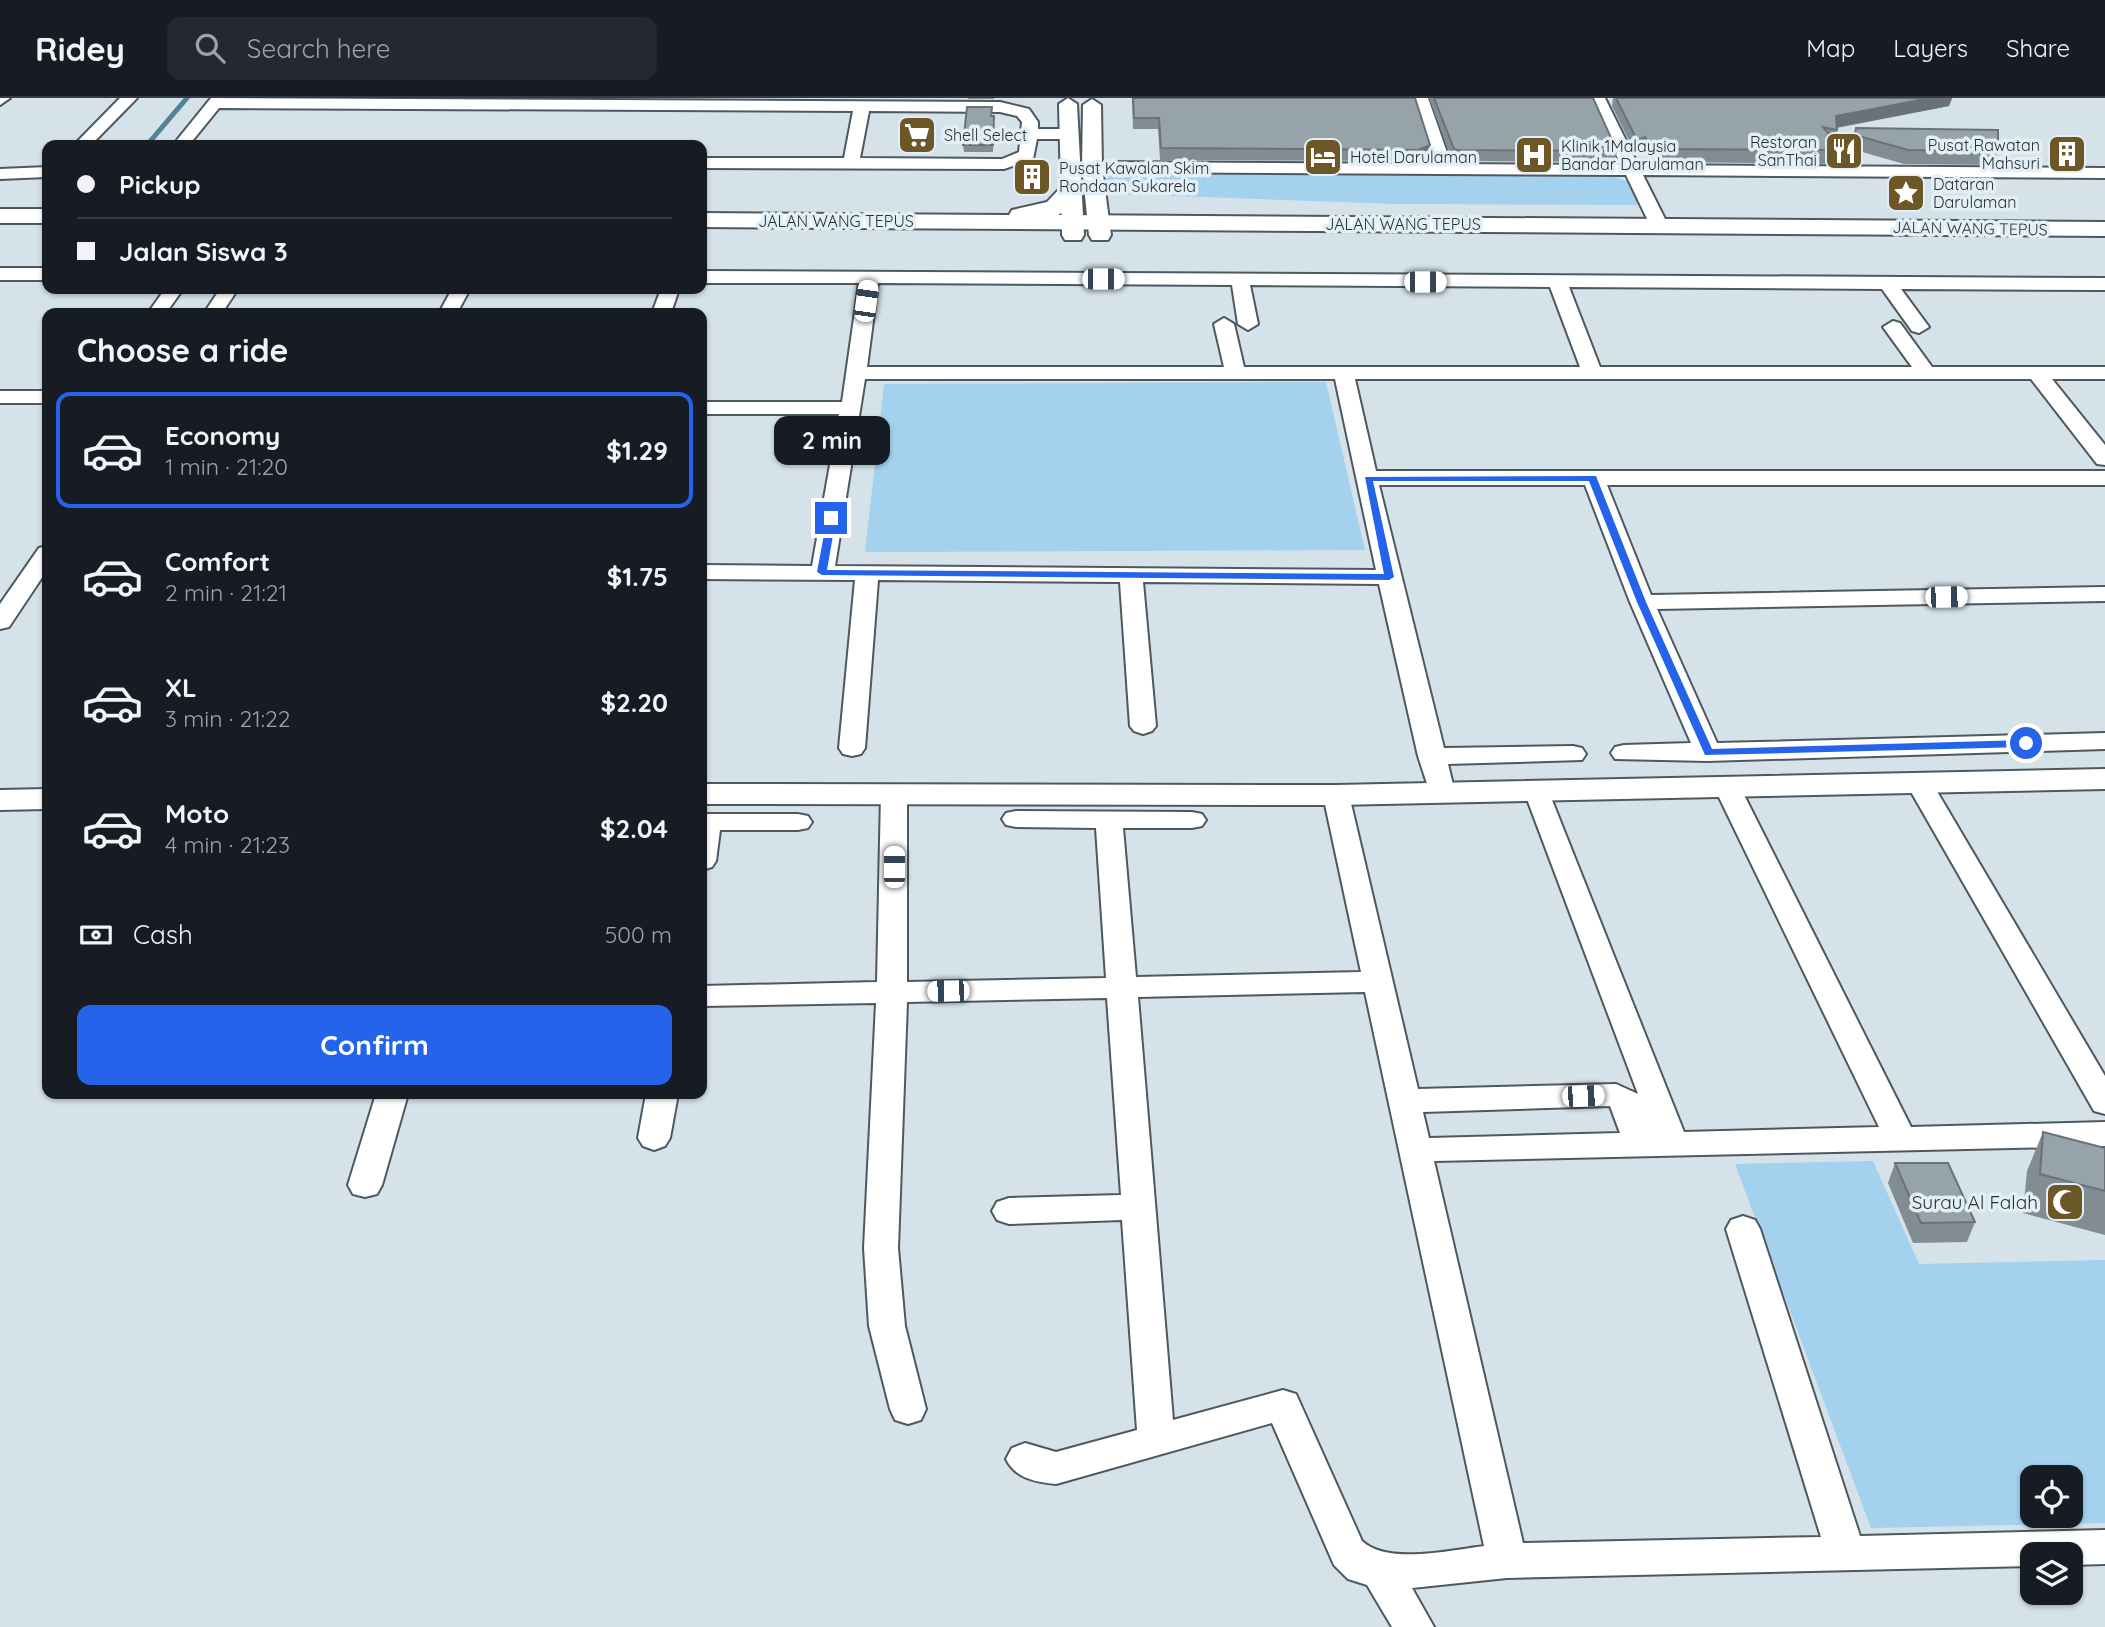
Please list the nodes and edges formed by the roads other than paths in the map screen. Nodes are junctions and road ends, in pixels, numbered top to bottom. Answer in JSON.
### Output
{"nodes":[{"id":1,"x":130,"y":98,"type":"edge"},
{"id":2,"x":1420,"y":98,"type":"edge"},
{"id":3,"x":1598,"y":98,"type":"edge"},
{"id":4,"x":217,"y":101,"type":"edge"},
{"id":5,"x":1065,"y":101,"type":"edge"},
{"id":6,"x":947,"y":102,"type":"edge"},
{"id":7,"x":1098,"y":102,"type":"edge"},
{"id":8,"x":862,"y":106,"type":"junction"},
{"id":9,"x":1030,"y":134,"type":"junction"},
{"id":10,"x":1069,"y":134,"type":"junction"},
{"id":11,"x":87,"y":140,"type":"edge"},
{"id":12,"x":185,"y":140,"type":"edge"},
{"id":13,"x":707,"y":163,"type":"edge"},
{"id":14,"x":851,"y":164,"type":"junction"},
{"id":15,"x":1444,"y":169,"type":"junction"},
{"id":16,"x":1632,"y":170,"type":"junction"},
{"id":17,"x":42,"y":172,"type":"edge"},
{"id":18,"x":2105,"y":173,"type":"edge"},
{"id":19,"x":0,"y":174,"type":"edge"},
{"id":20,"x":1093,"y":179,"type":"junction"},
{"id":21,"x":1070,"y":191,"type":"junction"},
{"id":22,"x":0,"y":216,"type":"edge"},
{"id":23,"x":42,"y":216,"type":"edge"},
{"id":24,"x":707,"y":220,"type":"edge"},
{"id":25,"x":953,"y":221,"type":"junction"},
{"id":26,"x":1211,"y":223,"type":"junction"},
{"id":27,"x":1659,"y":225,"type":"junction"},
{"id":28,"x":1072,"y":228,"type":"junction"},
{"id":29,"x":1100,"y":228,"type":"junction"},
{"id":30,"x":2105,"y":229,"type":"edge"},
{"id":31,"x":0,"y":230,"type":"edge"},
{"id":32,"x":42,"y":230,"type":"edge"},
{"id":33,"x":707,"y":233,"type":"edge"},
{"id":34,"x":2105,"y":241,"type":"edge"},
{"id":35,"x":42,"y":274,"type":"edge"},
{"id":36,"x":1,"y":275,"type":"edge"},
{"id":37,"x":707,"y":277,"type":"edge"},
{"id":38,"x":869,"y":278,"type":"junction"},
{"id":39,"x":1240,"y":280,"type":"junction"},
{"id":40,"x":1558,"y":282,"type":"junction"},
{"id":41,"x":1888,"y":284,"type":"junction"},
{"id":42,"x":2105,"y":285,"type":"edge"},
{"id":43,"x":1224,"y":324,"type":"dead end"},
{"id":44,"x":1248,"y":324,"type":"dead end"},
{"id":45,"x":1893,"y":327,"type":"dead end"},
{"id":46,"x":1919,"y":327,"type":"dead end"},
{"id":47,"x":856,"y":373,"type":"junction"},
{"id":48,"x":1235,"y":373,"type":"junction"},
{"id":49,"x":1592,"y":373,"type":"junction"},
{"id":50,"x":1926,"y":373,"type":"junction"},
{"id":51,"x":2037,"y":373,"type":"junction"},
{"id":52,"x":2105,"y":373,"type":"edge"},
{"id":53,"x":1344,"y":374,"type":"junction"},
{"id":54,"x":0,"y":397,"type":"edge"},
{"id":55,"x":42,"y":397,"type":"edge"},
{"id":56,"x":707,"y":408,"type":"edge"},
{"id":57,"x":851,"y":408,"type":"junction"},
{"id":58,"x":2105,"y":459,"type":"edge"},
{"id":59,"x":1368,"y":478,"type":"junction"},
{"id":60,"x":1593,"y":478,"type":"junction"},
{"id":61,"x":2105,"y":478,"type":"edge"},
{"id":62,"x":42,"y":565,"type":"edge"},
{"id":63,"x":707,"y":572,"type":"edge"},
{"id":64,"x":822,"y":572,"type":"junction"},
{"id":65,"x":867,"y":573,"type":"junction"},
{"id":66,"x":1131,"y":575,"type":"junction"},
{"id":67,"x":1389,"y":577,"type":"junction"},
{"id":68,"x":2105,"y":594,"type":"edge"},
{"id":69,"x":1642,"y":602,"type":"junction"},
{"id":70,"x":0,"y":622,"type":"edge"},
{"id":71,"x":1143,"y":726,"type":"dead end"},
{"id":72,"x":2105,"y":741,"type":"edge"},
{"id":73,"x":852,"y":748,"type":"dead end"},
{"id":74,"x":1708,"y":753,"type":"junction"},
{"id":75,"x":1573,"y":754,"type":"dead end"},
{"id":76,"x":1624,"y":754,"type":"dead end"},
{"id":77,"x":1431,"y":756,"type":"junction"},
{"id":78,"x":2105,"y":779,"type":"edge"},
{"id":79,"x":1919,"y":783,"type":"junction"},
{"id":80,"x":1727,"y":787,"type":"junction"},
{"id":81,"x":1536,"y":791,"type":"junction"},
{"id":82,"x":894,"y":793,"type":"junction"},
{"id":83,"x":1442,"y":793,"type":"junction"},
{"id":84,"x":1336,"y":794,"type":"junction"},
{"id":85,"x":42,"y":799,"type":"edge"},
{"id":86,"x":0,"y":800,"type":"edge"},
{"id":87,"x":707,"y":813,"type":"edge"},
{"id":88,"x":707,"y":813,"type":"edge"},
{"id":89,"x":1016,"y":819,"type":"dead end"},
{"id":90,"x":1109,"y":819,"type":"junction"},
{"id":91,"x":1192,"y":820,"type":"dead end"},
{"id":92,"x":798,"y":822,"type":"dead end"},
{"id":93,"x":1379,"y":982,"type":"junction"},
{"id":94,"x":1122,"y":987,"type":"junction"},
{"id":95,"x":892,"y":992,"type":"junction"},
{"id":96,"x":707,"y":996,"type":"edge"},
{"id":97,"x":391,"y":1099,"type":"edge"},
{"id":98,"x":661,"y":1099,"type":"edge"},
{"id":99,"x":1405,"y":1101,"type":"junction"},
{"id":100,"x":2105,"y":1103,"type":"edge"},
{"id":101,"x":2105,"y":1134,"type":"edge"},
{"id":102,"x":654,"y":1138,"type":"dead end"},
{"id":103,"x":1901,"y":1139,"type":"junction"},
{"id":104,"x":1639,"y":1144,"type":"junction"},
{"id":105,"x":1673,"y":1144,"type":"junction"},
{"id":106,"x":1415,"y":1150,"type":"junction"},
{"id":107,"x":366,"y":1185,"type":"dead end"},
{"id":108,"x":1138,"y":1207,"type":"junction"},
{"id":109,"x":1009,"y":1212,"type":"dead end"},
{"id":110,"x":1743,"y":1229,"type":"dead end"},
{"id":111,"x":908,"y":1409,"type":"dead end"},
{"id":112,"x":1156,"y":1441,"type":"junction"},
{"id":113,"x":1024,"y":1459,"type":"dead end"},
{"id":114,"x":2105,"y":1547,"type":"edge"},
{"id":115,"x":1846,"y":1554,"type":"junction"},
{"id":116,"x":1507,"y":1561,"type":"junction"},
{"id":117,"x":1378,"y":1570,"type":"junction"},
{"id":118,"x":1414,"y":1627,"type":"edge"}],
"edges":[{"from":1,"to":11,"type":"street"},
{"from":2,"to":15,"type":"street"},
{"from":3,"to":16,"type":"street"},
{"from":4,"to":8,"type":"street"},
{"from":4,"to":12,"type":"street"},
{"from":5,"to":7,"type":"street"},
{"from":5,"to":10,"type":"street"},
{"from":6,"to":8,"type":"street"},
{"from":6,"to":9,"type":"street"},
{"from":7,"to":20,"type":"street"},
{"from":8,"to":14,"type":"street"},
{"from":9,"to":10,"type":"street"},
{"from":9,"to":14,"type":"street"},
{"from":10,"to":21,"type":"street"},
{"from":13,"to":14,"type":"street"},
{"from":15,"to":16,"type":"street"},
{"from":15,"to":20,"type":"street"},
{"from":16,"to":18,"type":"street"},
{"from":16,"to":27,"type":"street"},
{"from":17,"to":19,"type":"street"},
{"from":20,"to":26,"type":"main road"},
{"from":20,"to":29,"type":"street"},
{"from":21,"to":25,"type":"main road"},
{"from":21,"to":28,"type":"street"},
{"from":22,"to":23,"type":"main road"},
{"from":24,"to":25,"type":"main road","name":"JALAN WANG TEPUS"},
{"from":25,"to":28,"type":"main road","name":"JALAN WANG TEPUS"},
{"from":26,"to":27,"type":"main road","name":"JALAN WANG TEPUS"},
{"from":26,"to":29,"type":"main road","name":"JALAN WANG TEPUS"},
{"from":27,"to":30,"type":"main road","name":"JALAN WANG TEPUS"},
{"from":28,"to":29,"type":"main road","name":"JALAN WANG TEPUS"},
{"from":28,"to":33,"type":"main road","name":"JALAN WANG TEPUS"},
{"from":29,"to":34,"type":"main road","name":"JALAN WANG TEPUS"},
{"from":31,"to":32,"type":"main road"},
{"from":35,"to":36,"type":"street"},
{"from":37,"to":38,"type":"street"},
{"from":38,"to":39,"type":"street"},
{"from":38,"to":47,"type":"street"},
{"from":39,"to":40,"type":"street"},
{"from":39,"to":44,"type":"street"},
{"from":40,"to":41,"type":"street"},
{"from":40,"to":49,"type":"street"},
{"from":41,"to":42,"type":"street"},
{"from":41,"to":46,"type":"street"},
{"from":43,"to":48,"type":"street"},
{"from":45,"to":50,"type":"street"},
{"from":47,"to":48,"type":"street"},
{"from":47,"to":57,"type":"street"},
{"from":48,"to":53,"type":"street"},
{"from":49,"to":50,"type":"street"},
{"from":49,"to":53,"type":"street"},
{"from":50,"to":51,"type":"street"},
{"from":51,"to":52,"type":"street"},
{"from":51,"to":58,"type":"street"},
{"from":53,"to":59,"type":"street"},
{"from":54,"to":55,"type":"street"},
{"from":56,"to":57,"type":"street"},
{"from":57,"to":64,"type":"street"},
{"from":59,"to":60,"type":"street"},
{"from":59,"to":67,"type":"street"},
{"from":60,"to":61,"type":"street"},
{"from":60,"to":69,"type":"street"},
{"from":62,"to":70,"type":"street"},
{"from":63,"to":64,"type":"street"},
{"from":64,"to":65,"type":"street"},
{"from":65,"to":66,"type":"street"},
{"from":65,"to":73,"type":"street"},
{"from":66,"to":67,"type":"street"},
{"from":66,"to":71,"type":"street"},
{"from":67,"to":77,"type":"street"},
{"from":68,"to":69,"type":"street"},
{"from":69,"to":74,"type":"street"},
{"from":72,"to":74,"type":"street"},
{"from":74,"to":76,"type":"street"},
{"from":75,"to":77,"type":"street"},
{"from":77,"to":83,"type":"street"},
{"from":78,"to":79,"type":"street"},
{"from":79,"to":80,"type":"street"},
{"from":79,"to":100,"type":"street"},
{"from":80,"to":81,"type":"street"},
{"from":80,"to":103,"type":"street"},
{"from":81,"to":83,"type":"street"},
{"from":81,"to":105,"type":"street"},
{"from":82,"to":84,"type":"street"},
{"from":82,"to":87,"type":"street"},
{"from":82,"to":95,"type":"street"},
{"from":83,"to":84,"type":"street"},
{"from":84,"to":93,"type":"street"},
{"from":85,"to":86,"type":"street"},
{"from":88,"to":92,"type":"street"},
{"from":89,"to":90,"type":"street"},
{"from":90,"to":91,"type":"street"},
{"from":90,"to":94,"type":"street"},
{"from":93,"to":94,"type":"street"},
{"from":93,"to":99,"type":"street"},
{"from":94,"to":95,"type":"street"},
{"from":94,"to":108,"type":"street"},
{"from":95,"to":96,"type":"street"},
{"from":95,"to":111,"type":"street"},
{"from":97,"to":107,"type":"street"},
{"from":98,"to":102,"type":"street"},
{"from":99,"to":104,"type":"street"},
{"from":99,"to":106,"type":"street"},
{"from":101,"to":103,"type":"street"},
{"from":103,"to":105,"type":"street"},
{"from":104,"to":105,"type":"street"},
{"from":104,"to":106,"type":"street"},
{"from":106,"to":116,"type":"street"},
{"from":108,"to":109,"type":"street"},
{"from":108,"to":112,"type":"street"},
{"from":110,"to":115,"type":"street"},
{"from":112,"to":113,"type":"street"},
{"from":112,"to":117,"type":"street"},
{"from":114,"to":115,"type":"street"},
{"from":115,"to":116,"type":"street"},
{"from":116,"to":117,"type":"street"},
{"from":117,"to":118,"type":"street"}]}
